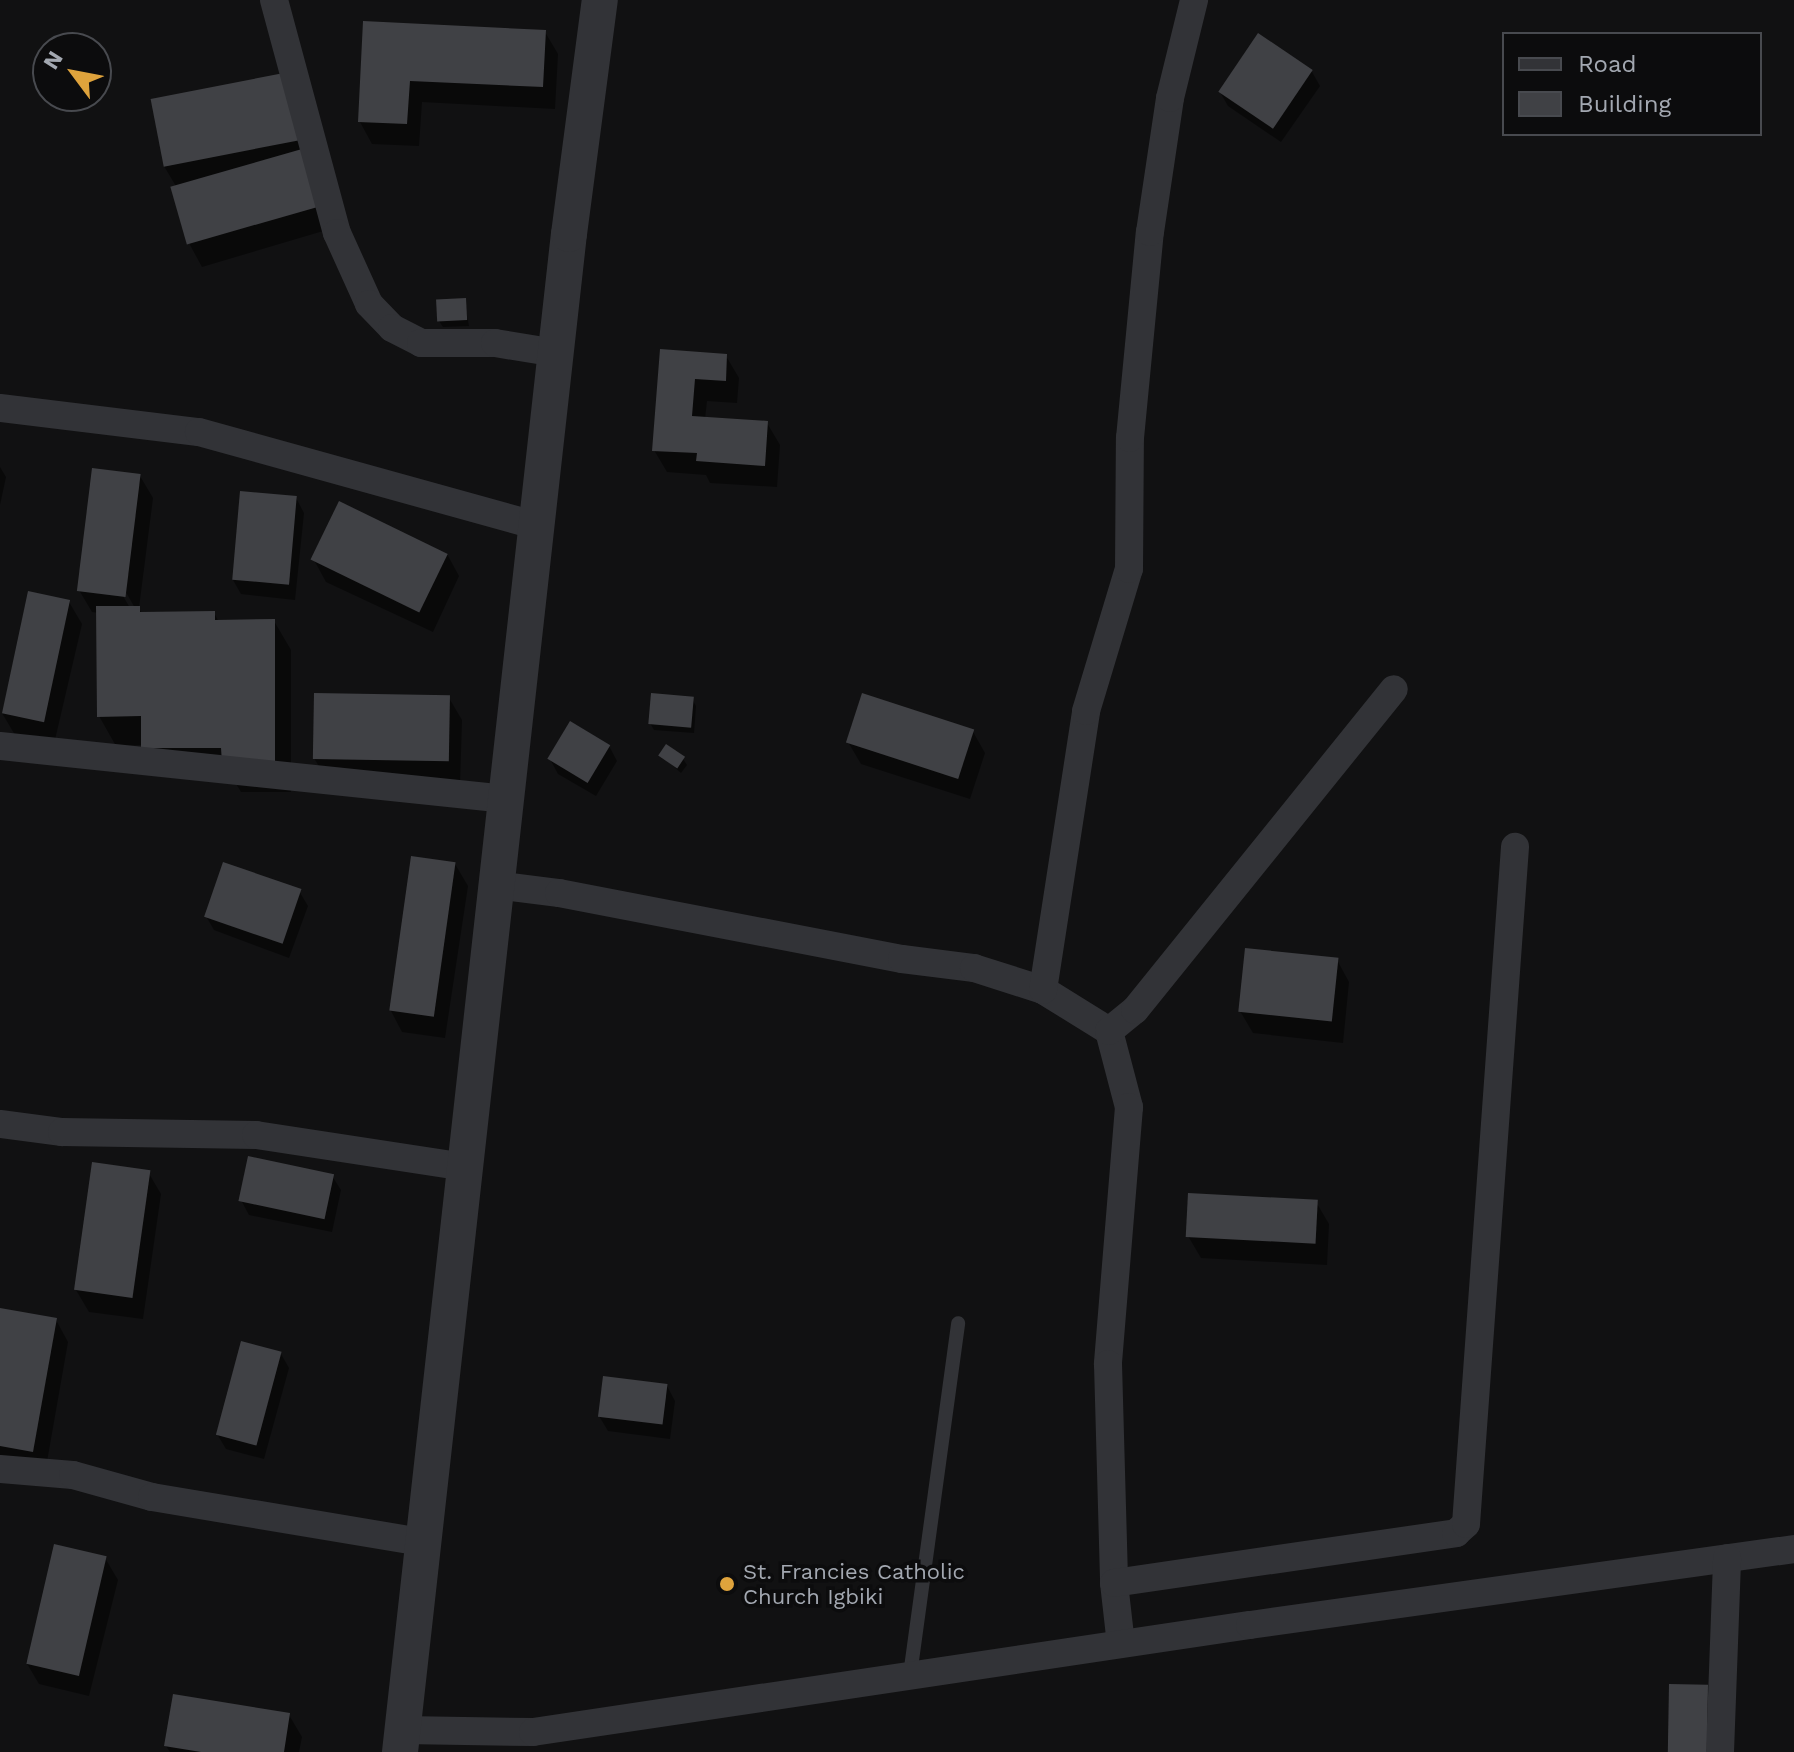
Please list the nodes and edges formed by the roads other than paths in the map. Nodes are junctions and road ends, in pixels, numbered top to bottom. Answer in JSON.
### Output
{"nodes":[{"id":1,"x":274,"y":0,"type":"edge"},
{"id":2,"x":600,"y":0,"type":"edge"},
{"id":3,"x":1194,"y":0,"type":"edge"},
{"id":4,"x":556,"y":353,"type":"junction"},
{"id":5,"x":0,"y":408,"type":"edge"},
{"id":6,"x":537,"y":526,"type":"junction"},
{"id":7,"x":1394,"y":689,"type":"dead end"},
{"id":8,"x":0,"y":746,"type":"edge"},
{"id":9,"x":506,"y":799,"type":"junction"},
{"id":10,"x":1515,"y":847,"type":"dead end"},
{"id":11,"x":496,"y":885,"type":"junction"},
{"id":12,"x":1043,"y":990,"type":"junction"},
{"id":13,"x":1109,"y":1031,"type":"junction"},
{"id":14,"x":0,"y":1124,"type":"edge"},
{"id":15,"x":464,"y":1167,"type":"junction"},
{"id":16,"x":958,"y":1323,"type":"dead end"},
{"id":17,"x":0,"y":1469,"type":"edge"},
{"id":18,"x":421,"y":1542,"type":"junction"},
{"id":19,"x":1794,"y":1549,"type":"edge"},
{"id":20,"x":1727,"y":1558,"type":"junction"},
{"id":21,"x":1114,"y":1583,"type":"junction"},
{"id":22,"x":1121,"y":1644,"type":"junction"},
{"id":23,"x":910,"y":1675,"type":"junction"},
{"id":24,"x":401,"y":1741,"type":"edge"},
{"id":25,"x":1720,"y":1752,"type":"edge"}],
"edges":[{"from":1,"to":4,"type":"street"},
{"from":2,"to":4,"type":"street"},
{"from":3,"to":12,"type":"street"},
{"from":4,"to":6,"type":"street"},
{"from":5,"to":6,"type":"street"},
{"from":6,"to":9,"type":"street"},
{"from":7,"to":13,"type":"street"},
{"from":8,"to":9,"type":"street"},
{"from":9,"to":11,"type":"street"},
{"from":10,"to":21,"type":"street"},
{"from":11,"to":12,"type":"street"},
{"from":11,"to":15,"type":"street"},
{"from":12,"to":13,"type":"street"},
{"from":13,"to":21,"type":"street"},
{"from":14,"to":15,"type":"street"},
{"from":15,"to":18,"type":"street"},
{"from":16,"to":23,"type":"lane"},
{"from":17,"to":18,"type":"street"},
{"from":18,"to":24,"type":"street"},
{"from":19,"to":20,"type":"street"},
{"from":20,"to":22,"type":"street"},
{"from":20,"to":25,"type":"street"},
{"from":21,"to":22,"type":"street"},
{"from":22,"to":23,"type":"street"},
{"from":23,"to":24,"type":"street"}]}
